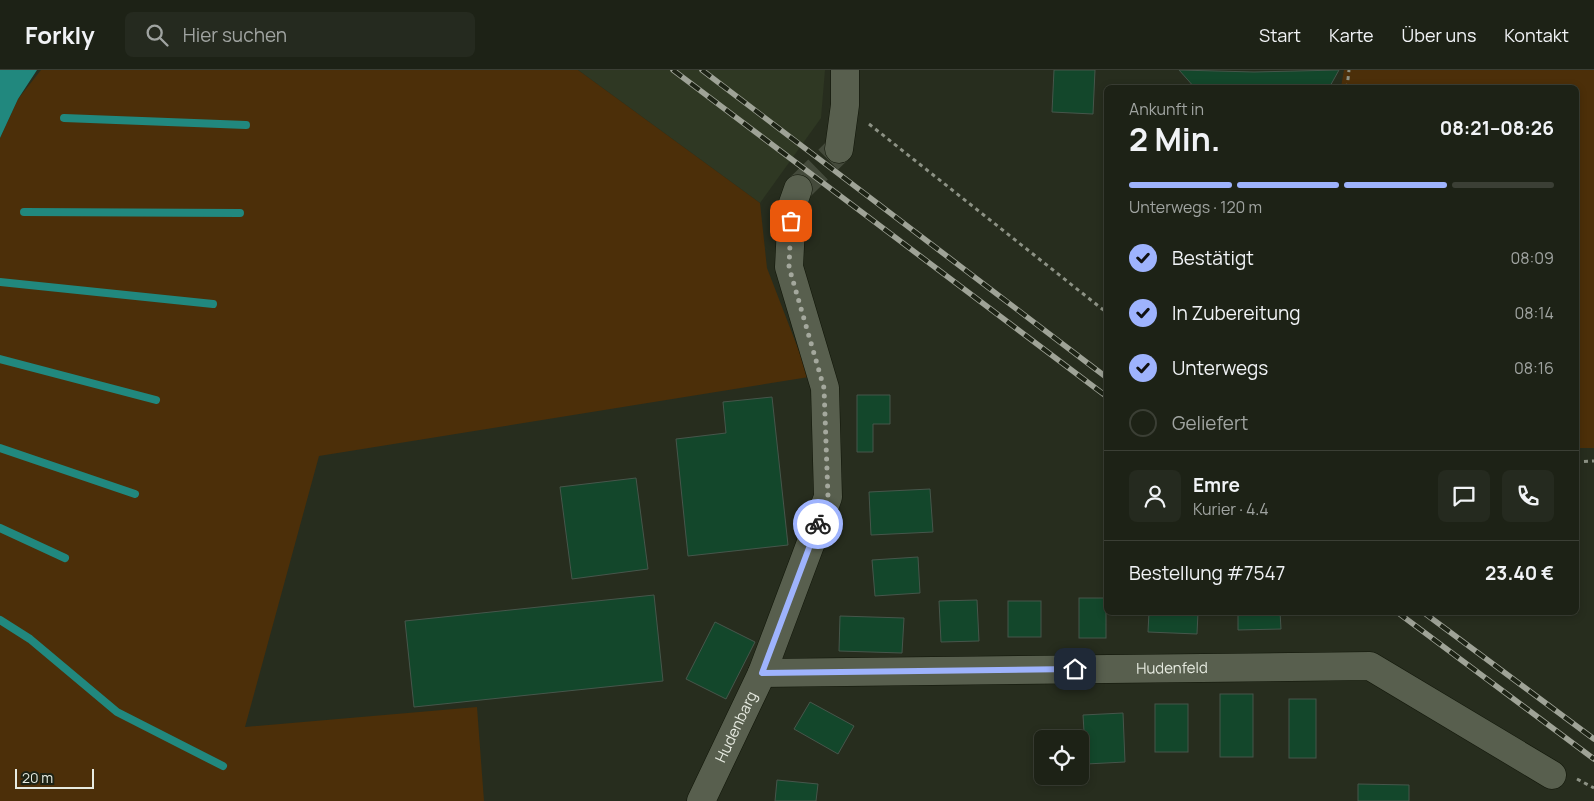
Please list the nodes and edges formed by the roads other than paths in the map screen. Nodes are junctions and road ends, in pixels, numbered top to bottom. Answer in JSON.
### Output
{"nodes":[{"id":1,"x":845,"y":70,"type":"edge"},
{"id":2,"x":839,"y":149,"type":"tunnel mouth"},
{"id":3,"x":798,"y":189,"type":"tunnel mouth"},
{"id":4,"x":762,"y":673,"type":"junction"},
{"id":5,"x":1552,"y":774,"type":"dead end"},
{"id":6,"x":702,"y":801,"type":"edge"}],
"edges":[{"from":1,"to":2,"type":"street"},
{"from":3,"to":4,"type":"street","name":"Hudenbarg"},
{"from":4,"to":5,"type":"street","name":"Hudenfeld"},
{"from":4,"to":6,"type":"street","name":"Hudenbarg"}]}
